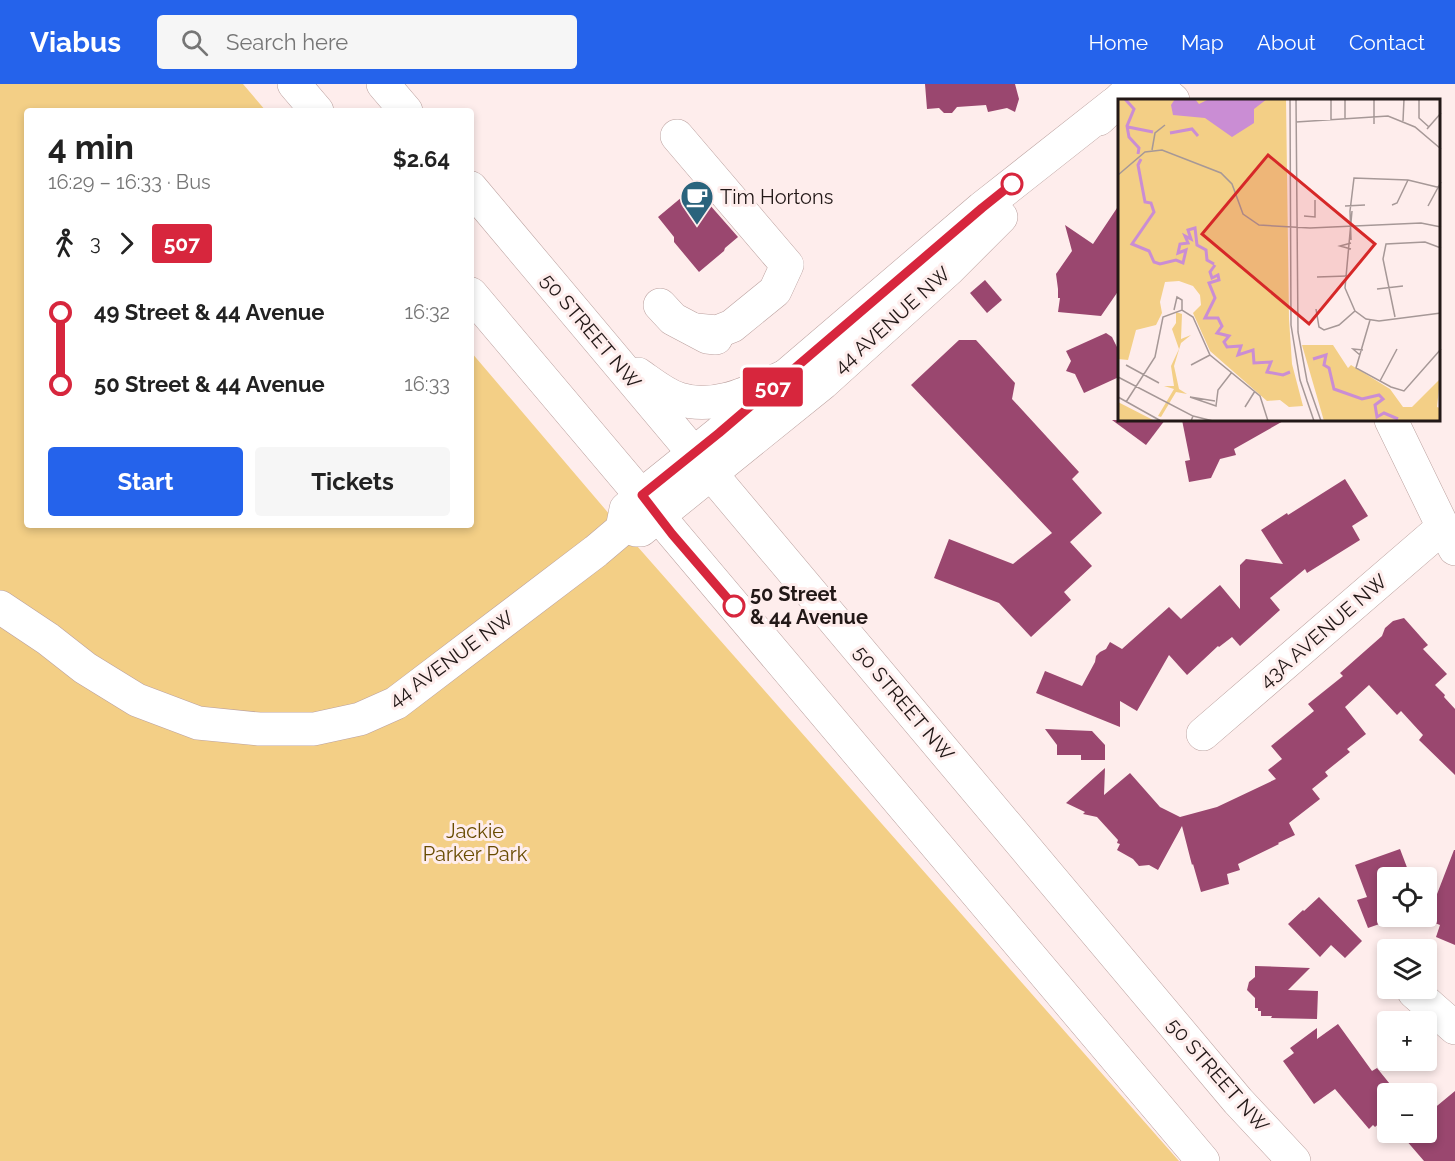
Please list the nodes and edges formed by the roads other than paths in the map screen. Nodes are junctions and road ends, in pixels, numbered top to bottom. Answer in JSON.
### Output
{"nodes":[{"id":1,"x":294,"y":84,"type":"edge"},
{"id":2,"x":383,"y":84,"type":"edge"},
{"id":3,"x":1154,"y":84,"type":"edge"},
{"id":4,"x":1117,"y":96,"type":"edge"},
{"id":5,"x":1172,"y":99,"type":"edge"},
{"id":6,"x":314,"y":108,"type":"edge"},
{"id":7,"x":403,"y":108,"type":"edge"},
{"id":8,"x":676,"y":136,"type":"dead end"},
{"id":9,"x":474,"y":192,"type":"edge"},
{"id":10,"x":474,"y":298,"type":"edge"},
{"id":11,"x":660,"y":305,"type":"dead end"},
{"id":12,"x":614,"y":358,"type":"junction"},
{"id":13,"x":786,"y":376,"type":"junction"},
{"id":14,"x":1392,"y":422,"type":"edge"},
{"id":15,"x":703,"y":464,"type":"junction"},
{"id":16,"x":650,"y":505,"type":"junction"},
{"id":17,"x":1449,"y":538,"type":"edge"},
{"id":18,"x":0,"y":607,"type":"edge"},
{"id":19,"x":1203,"y":734,"type":"dead end"},
{"id":20,"x":1422,"y":999,"type":"edge"},
{"id":21,"x":1455,"y":1028,"type":"edge"},
{"id":22,"x":1203,"y":1161,"type":"edge"},
{"id":23,"x":1294,"y":1161,"type":"edge"}],
"edges":[{"from":1,"to":6,"type":"main road"},
{"from":2,"to":7,"type":"main road"},
{"from":3,"to":5,"type":"main road"},
{"from":4,"to":13,"type":"main road","name":"44 AVENUE NW"},
{"from":4,"to":15,"type":"main road","name":"44 AVENUE NW"},
{"from":8,"to":11,"type":"main road"},
{"from":9,"to":12,"type":"main road","name":"50 STREET NW"},
{"from":10,"to":16,"type":"main road"},
{"from":12,"to":13,"type":"main road"},
{"from":12,"to":15,"type":"main road","name":"50 STREET NW"},
{"from":13,"to":15,"type":"main road","name":"44 AVENUE NW"},
{"from":14,"to":17,"type":"main road"},
{"from":15,"to":16,"type":"main road","name":"44 AVENUE NW"},
{"from":15,"to":23,"type":"main road","name":"50 STREET NW"},
{"from":16,"to":18,"type":"main road","name":"44 AVENUE NW"},
{"from":16,"to":22,"type":"main road"},
{"from":17,"to":19,"type":"main road","name":"43A AVENUE NW"},
{"from":20,"to":21,"type":"main road"}]}
